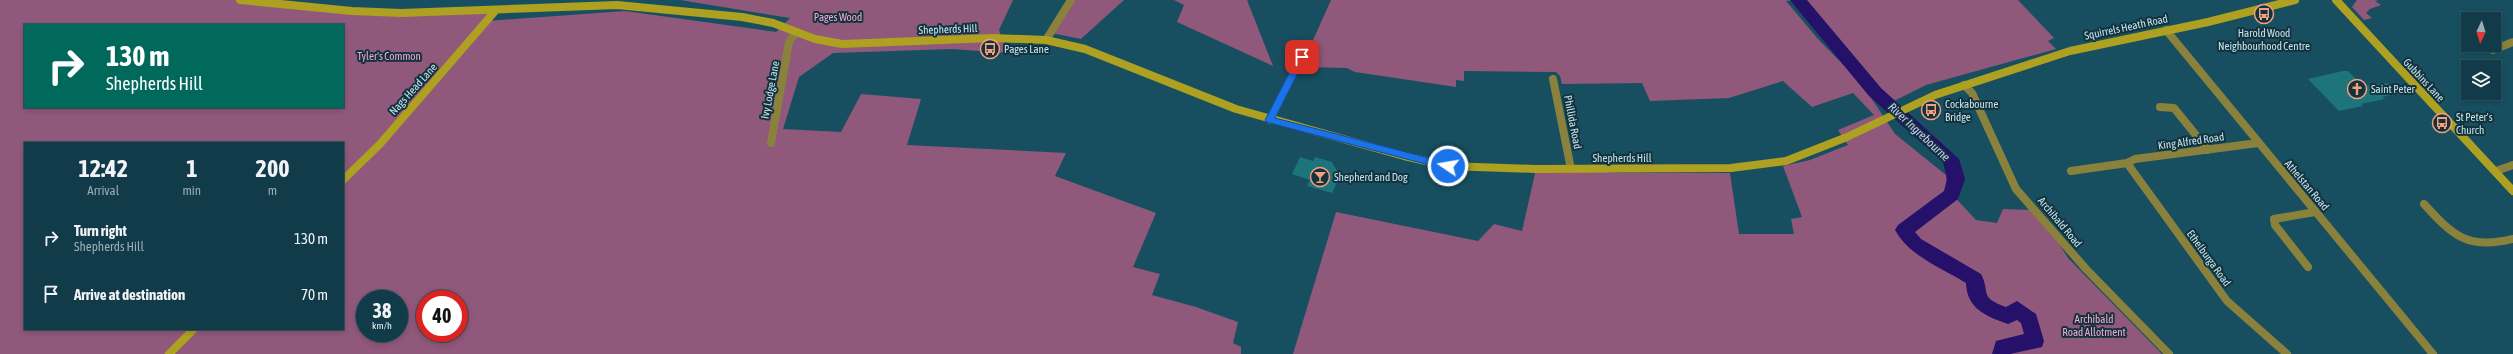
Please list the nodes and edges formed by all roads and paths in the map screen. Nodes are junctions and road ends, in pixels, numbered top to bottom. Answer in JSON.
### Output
{"nodes":[{"id":1,"x":240,"y":0,"type":"edge"},
{"id":2,"x":1071,"y":0,"type":"edge"},
{"id":3,"x":2295,"y":0,"type":"edge"},
{"id":4,"x":2336,"y":0,"type":"edge"},
{"id":5,"x":618,"y":2,"type":"edge"},
{"id":6,"x":496,"y":10,"type":"junction"},
{"id":7,"x":2166,"y":30,"type":"junction"},
{"id":8,"x":796,"y":32,"type":"junction"},
{"id":9,"x":1046,"y":40,"type":"junction"},
{"id":10,"x":2513,"y":42,"type":"edge"},
{"id":11,"x":1308,"y":44,"type":"dead end"},
{"id":12,"x":2501,"y":47,"type":"edge"},
{"id":13,"x":1554,"y":79,"type":"dead end"},
{"id":14,"x":1964,"y":85,"type":"junction"},
{"id":15,"x":2160,"y":107,"type":"dead end"},
{"id":16,"x":1270,"y":120,"type":"junction"},
{"id":17,"x":771,"y":143,"type":"dead end"},
{"id":18,"x":2258,"y":143,"type":"junction"},
{"id":19,"x":2208,"y":150,"type":"junction"},
{"id":20,"x":2127,"y":163,"type":"junction"},
{"id":21,"x":2513,"y":165,"type":"edge"},
{"id":22,"x":1571,"y":169,"type":"junction"},
{"id":23,"x":2072,"y":171,"type":"dead end"},
{"id":24,"x":2496,"y":171,"type":"junction"},
{"id":25,"x":344,"y":179,"type":"edge"},
{"id":26,"x":2513,"y":191,"type":"edge"},
{"id":27,"x":2424,"y":204,"type":"dead end"},
{"id":28,"x":2316,"y":212,"type":"junction"},
{"id":29,"x":2513,"y":239,"type":"edge"},
{"id":30,"x":2308,"y":267,"type":"dead end"},
{"id":31,"x":193,"y":330,"type":"edge"},
{"id":32,"x":170,"y":354,"type":"edge"},
{"id":33,"x":2169,"y":354,"type":"edge"},
{"id":34,"x":2287,"y":354,"type":"edge"},
{"id":35,"x":2433,"y":354,"type":"edge"}],
"edges":[{"from":1,"to":6,"type":"street","name":"Shepherds Hill"},
{"from":2,"to":9,"type":"street"},
{"from":3,"to":7,"type":"street","name":"Squirrels Heath Road"},
{"from":4,"to":24,"type":"street","name":"Gubbins Lane"},
{"from":5,"to":6,"type":"street","name":"Shepherds Hill"},
{"from":5,"to":8,"type":"street","name":"Shepherds Hill"},
{"from":6,"to":25,"type":"street","name":"Nags Head Lane"},
{"from":7,"to":14,"type":"street","name":"Squirrels Heath Road"},
{"from":7,"to":18,"type":"street","name":"Athelstan Road"},
{"from":8,"to":9,"type":"street","name":"Shepherds Hill"},
{"from":8,"to":17,"type":"street","name":"Ivy Lodge Lane"},
{"from":9,"to":16,"type":"street","name":"Shepherds Hill"},
{"from":10,"to":12,"type":"street"},
{"from":11,"to":16,"type":"street"},
{"from":13,"to":22,"type":"street","name":"Phillida Road"},
{"from":14,"to":22,"type":"street","name":"Shepherds Hill"},
{"from":14,"to":33,"type":"street","name":"Archibald Road"},
{"from":15,"to":19,"type":"street"},
{"from":16,"to":22,"type":"street","name":"Shepherds Hill"},
{"from":18,"to":19,"type":"street","name":"King Alfred Road"},
{"from":18,"to":28,"type":"street","name":"Athelstan Road"},
{"from":19,"to":20,"type":"street","name":"King Alfred Road"},
{"from":20,"to":23,"type":"street","name":"King Alfred Road"},
{"from":20,"to":34,"type":"street","name":"Ethelburga Road"},
{"from":21,"to":24,"type":"street"},
{"from":24,"to":26,"type":"street","name":"Gubbins Lane"},
{"from":27,"to":29,"type":"street"},
{"from":28,"to":30,"type":"street"},
{"from":28,"to":35,"type":"street","name":"Athelstan Road"},
{"from":31,"to":32,"type":"street"}]}
